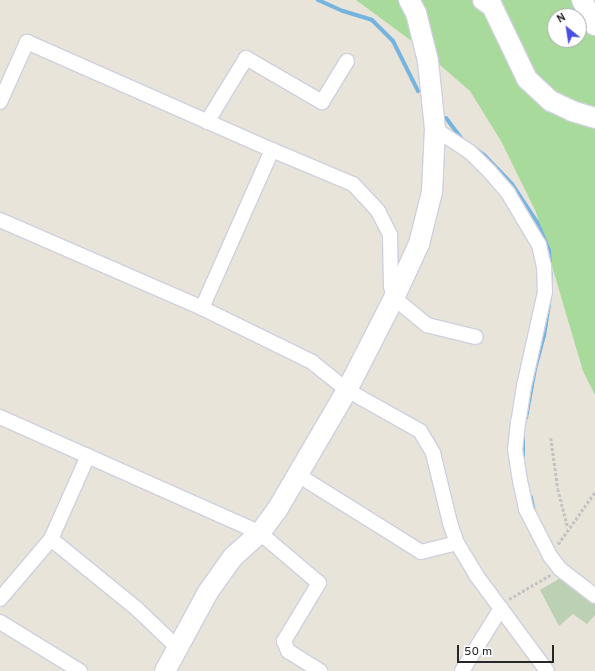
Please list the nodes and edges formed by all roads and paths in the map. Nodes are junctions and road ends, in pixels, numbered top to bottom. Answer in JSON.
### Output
{"nodes":[{"id":1,"x":409,"y":0,"type":"edge"},
{"id":2,"x":483,"y":0,"type":"edge"},
{"id":3,"x":582,"y":0,"type":"edge"},
{"id":4,"x":595,"y":25,"type":"edge"},
{"id":5,"x":348,"y":61,"type":"dead end"},
{"id":6,"x":0,"y":102,"type":"edge"},
{"id":7,"x":595,"y":118,"type":"edge"},
{"id":8,"x":208,"y":122,"type":"junction"},
{"id":9,"x":435,"y":129,"type":"junction"},
{"id":10,"x":272,"y":150,"type":"junction"},
{"id":11,"x":0,"y":220,"type":"edge"},
{"id":12,"x":394,"y":298,"type":"junction"},
{"id":13,"x":202,"y":308,"type":"junction"},
{"id":14,"x":476,"y":337,"type":"dead end"},
{"id":15,"x":347,"y":390,"type":"junction"},
{"id":16,"x":0,"y":417,"type":"edge"},
{"id":17,"x":551,"y":438,"type":"dead end"},
{"id":18,"x":88,"y":456,"type":"junction"},
{"id":19,"x":298,"y":475,"type":"junction"},
{"id":20,"x":595,"y":492,"type":"edge"},
{"id":21,"x":260,"y":533,"type":"junction"},
{"id":22,"x":52,"y":539,"type":"junction"},
{"id":23,"x":457,"y":543,"type":"junction"},
{"id":24,"x":560,"y":569,"type":"junction"},
{"id":25,"x":595,"y":596,"type":"edge"},
{"id":26,"x":0,"y":598,"type":"edge"},
{"id":27,"x":501,"y":608,"type":"junction"},
{"id":28,"x":0,"y":622,"type":"edge"},
{"id":29,"x":178,"y":648,"type":"junction"},
{"id":30,"x":80,"y":671,"type":"edge"},
{"id":31,"x":165,"y":671,"type":"edge"},
{"id":32,"x":320,"y":671,"type":"edge"},
{"id":33,"x":462,"y":671,"type":"edge"},
{"id":34,"x":547,"y":671,"type":"edge"}],
"edges":[{"from":1,"to":9,"type":"street"},
{"from":2,"to":7,"type":"street"},
{"from":3,"to":4,"type":"street"},
{"from":5,"to":8,"type":"street"},
{"from":6,"to":8,"type":"street"},
{"from":8,"to":10,"type":"street"},
{"from":9,"to":12,"type":"street"},
{"from":9,"to":24,"type":"street"},
{"from":10,"to":12,"type":"street"},
{"from":10,"to":13,"type":"street"},
{"from":11,"to":13,"type":"street"},
{"from":12,"to":14,"type":"street"},
{"from":12,"to":15,"type":"street"},
{"from":13,"to":15,"type":"street"},
{"from":15,"to":19,"type":"street"},
{"from":15,"to":23,"type":"street"},
{"from":16,"to":18,"type":"street"},
{"from":17,"to":20,"type":"path"},
{"from":18,"to":21,"type":"street"},
{"from":18,"to":22,"type":"street"},
{"from":19,"to":21,"type":"street"},
{"from":19,"to":23,"type":"street"},
{"from":21,"to":29,"type":"street"},
{"from":21,"to":32,"type":"street"},
{"from":22,"to":26,"type":"street"},
{"from":22,"to":29,"type":"street"},
{"from":23,"to":27,"type":"street"},
{"from":24,"to":25,"type":"street"},
{"from":24,"to":27,"type":"path"},
{"from":27,"to":33,"type":"street"},
{"from":27,"to":34,"type":"street"},
{"from":28,"to":30,"type":"street"},
{"from":29,"to":31,"type":"street"}]}
